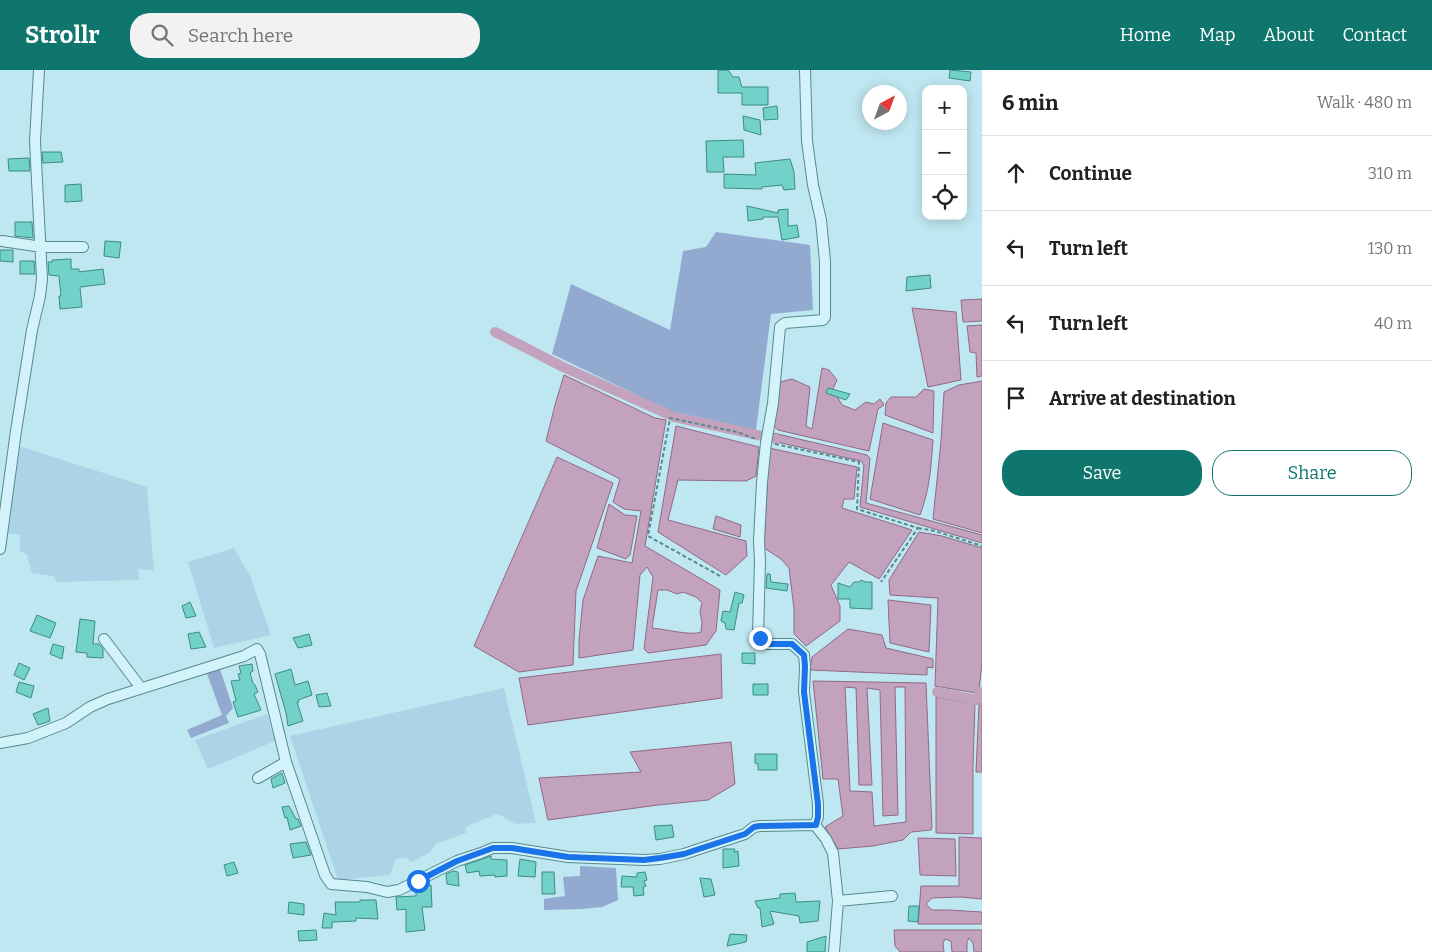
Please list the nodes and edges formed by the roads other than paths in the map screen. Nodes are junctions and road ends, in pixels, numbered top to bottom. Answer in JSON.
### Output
{"nodes":[{"id":1,"x":39,"y":70,"type":"edge"},
{"id":2,"x":805,"y":70,"type":"edge"},
{"id":3,"x":2,"y":241,"type":"dead end"},
{"id":4,"x":42,"y":247,"type":"junction"},
{"id":5,"x":83,"y":247,"type":"dead end"},
{"id":6,"x":0,"y":549,"type":"edge"},
{"id":7,"x":104,"y":638,"type":"dead end"},
{"id":8,"x":141,"y":688,"type":"junction"},
{"id":9,"x":0,"y":743,"type":"edge"},
{"id":10,"x":286,"y":762,"type":"junction"},
{"id":11,"x":258,"y":778,"type":"dead end"},
{"id":12,"x":816,"y":825,"type":"junction"},
{"id":13,"x":892,"y":896,"type":"dead end"},
{"id":14,"x":838,"y":900,"type":"junction"},
{"id":15,"x":834,"y":952,"type":"edge"}],
"edges":[{"from":1,"to":4,"type":"street"},
{"from":2,"to":12,"type":"street"},
{"from":3,"to":4,"type":"street"},
{"from":4,"to":5,"type":"street"},
{"from":4,"to":6,"type":"street"},
{"from":7,"to":8,"type":"street"},
{"from":8,"to":9,"type":"street"},
{"from":8,"to":10,"type":"street"},
{"from":10,"to":11,"type":"street"},
{"from":10,"to":12,"type":"street"},
{"from":12,"to":14,"type":"street"},
{"from":13,"to":14,"type":"street"},
{"from":14,"to":15,"type":"street"}]}
